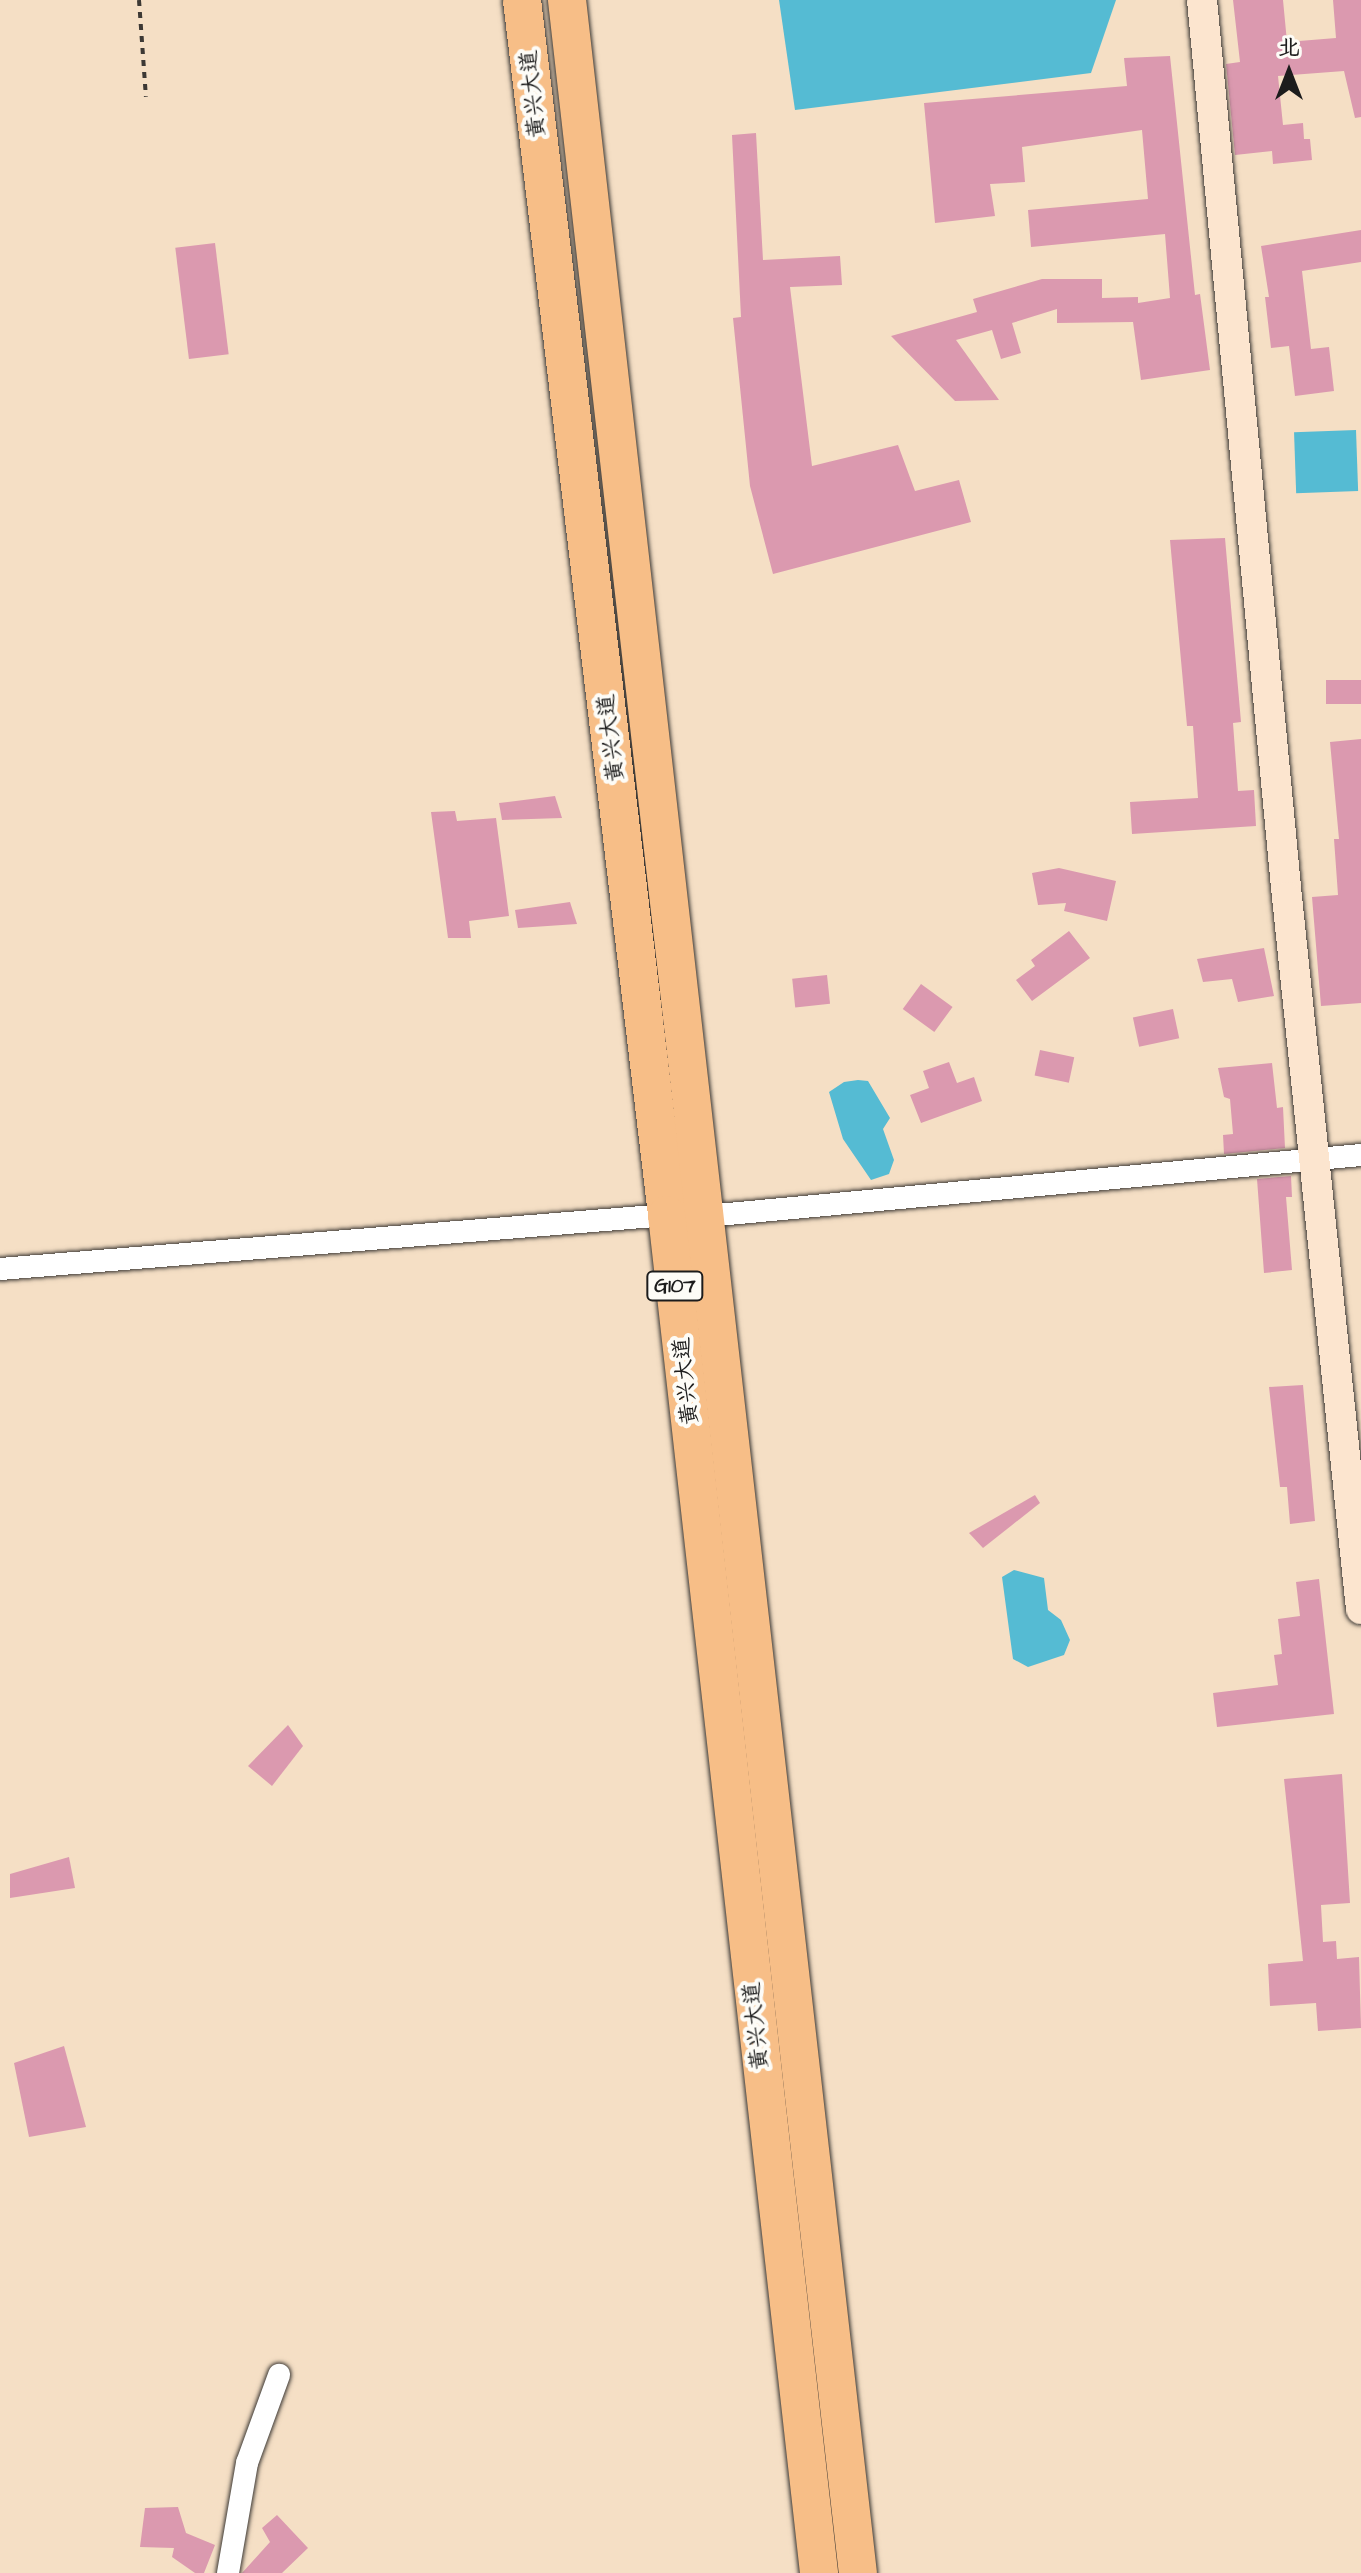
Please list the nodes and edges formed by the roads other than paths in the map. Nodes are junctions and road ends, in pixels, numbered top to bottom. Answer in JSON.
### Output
{"nodes":[{"id":1,"x":522,"y":0,"type":"edge"},
{"id":2,"x":567,"y":0,"type":"edge"},
{"id":3,"x":1202,"y":0,"type":"edge"},
{"id":4,"x":1361,"y":1155,"type":"edge"},
{"id":5,"x":1314,"y":1160,"type":"junction"},
{"id":6,"x":667,"y":1215,"type":"junction"},
{"id":7,"x":707,"y":1216,"type":"junction"},
{"id":8,"x":0,"y":1269,"type":"edge"},
{"id":9,"x":1361,"y":1609,"type":"edge"},
{"id":10,"x":279,"y":2375,"type":"dead end"},
{"id":11,"x":851,"y":2511,"type":"junction"},
{"id":12,"x":812,"y":2514,"type":"junction"},
{"id":13,"x":228,"y":2573,"type":"edge"},
{"id":14,"x":819,"y":2573,"type":"edge"},
{"id":15,"x":858,"y":2573,"type":"edge"}],
"edges":[{"from":1,"to":6,"type":"highway","name":"黄兴大道","number":"G107"},
{"from":2,"to":7,"type":"highway","name":"黄兴大道","number":"G107"},
{"from":3,"to":5,"type":"street"},
{"from":4,"to":5,"type":"street"},
{"from":5,"to":7,"type":"street"},
{"from":5,"to":9,"type":"street"},
{"from":6,"to":8,"type":"street"},
{"from":6,"to":12,"type":"highway","name":"黄兴大道","number":"G107"},
{"from":7,"to":11,"type":"highway","name":"黄兴大道","number":"G107"},
{"from":10,"to":13,"type":"street"},
{"from":11,"to":12,"type":"highway"},
{"from":11,"to":15,"type":"highway","name":"黄兴大道","number":"G107"},
{"from":12,"to":14,"type":"highway","name":"黄兴大道","number":"G107"}]}
